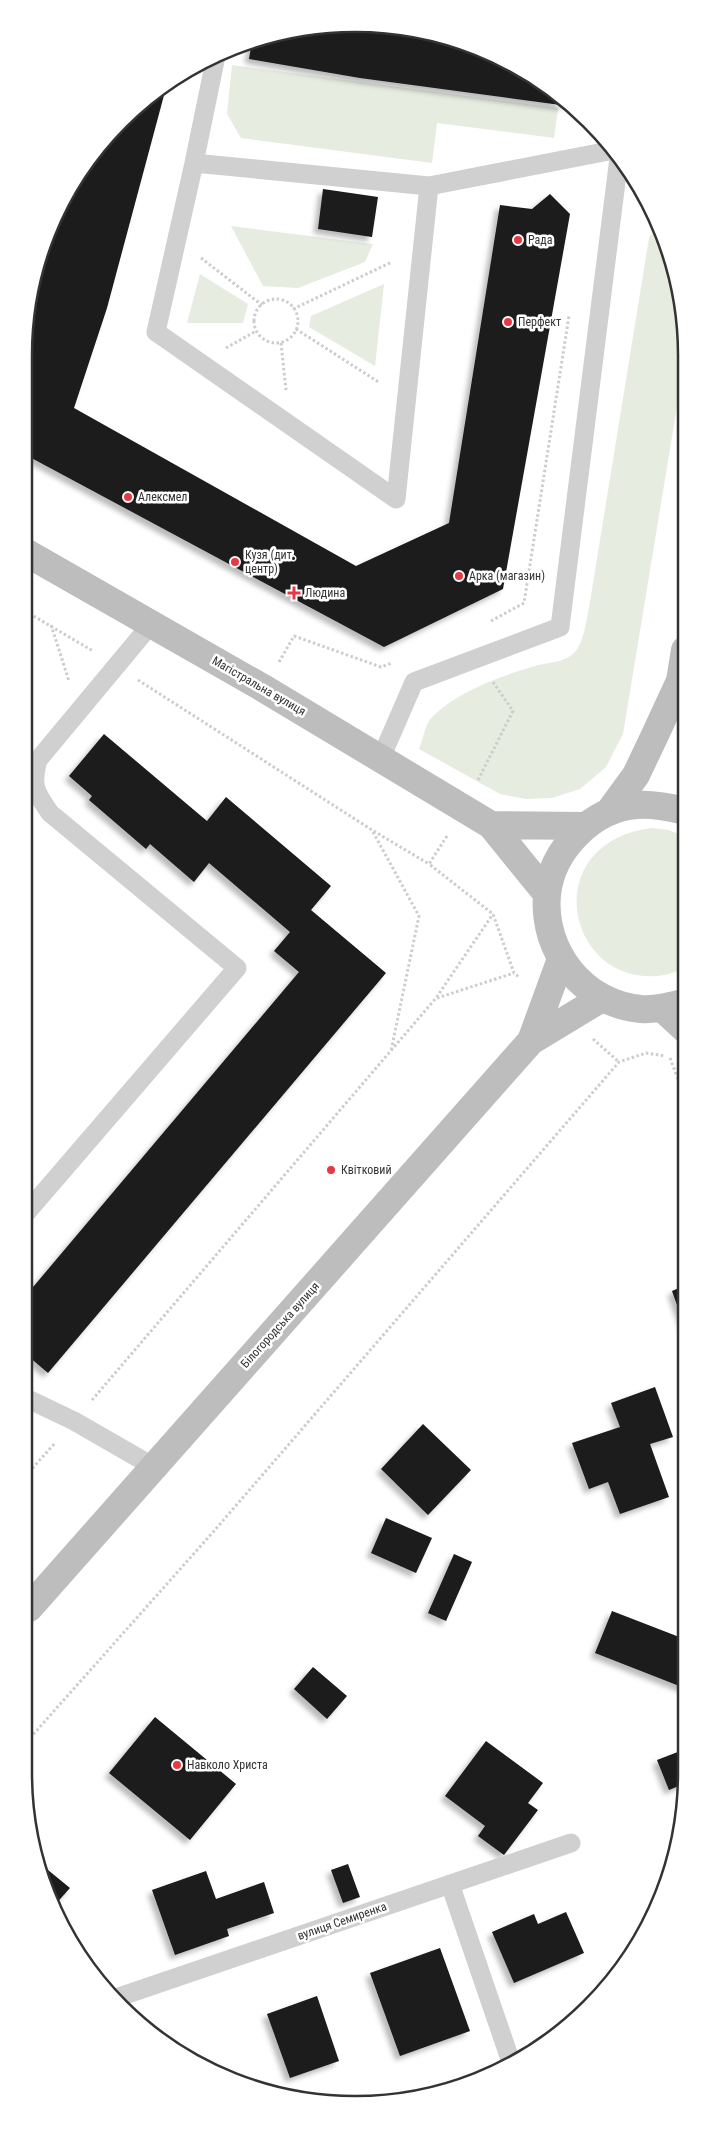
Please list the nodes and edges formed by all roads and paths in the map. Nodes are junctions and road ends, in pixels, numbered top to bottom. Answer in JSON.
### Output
{"nodes":[{"id":1,"x":214,"y":66,"type":"edge"},
{"id":2,"x":606,"y":152,"type":"edge"},
{"id":3,"x":194,"y":163,"type":"junction"},
{"id":4,"x":618,"y":167,"type":"edge"},
{"id":5,"x":429,"y":186,"type":"junction"},
{"id":6,"x":177,"y":240,"type":"junction"},
{"id":7,"x":422,"y":248,"type":"junction"},
{"id":8,"x":262,"y":305,"type":"junction"},
{"id":9,"x":293,"y":309,"type":"junction"},
{"id":10,"x":570,"y":309,"type":"dead end"},
{"id":11,"x":296,"y":329,"type":"junction"},
{"id":12,"x":281,"y":343,"type":"junction"},
{"id":13,"x":406,"y":400,"type":"junction"},
{"id":14,"x":291,"y":426,"type":"junction"},
{"id":15,"x":32,"y":556,"type":"edge"},
{"id":16,"x":32,"y":614,"type":"edge"},
{"id":17,"x":490,"y":622,"type":"dead end"},
{"id":18,"x":152,"y":623,"type":"junction"},
{"id":19,"x":51,"y":624,"type":"junction"},
{"id":20,"x":115,"y":665,"type":"junction"},
{"id":21,"x":678,"y":685,"type":"edge"},
{"id":22,"x":78,"y":711,"type":"junction"},
{"id":23,"x":380,"y":758,"type":"junction"},
{"id":24,"x":678,"y":809,"type":"edge"},
{"id":25,"x":597,"y":819,"type":"junction"},
{"id":26,"x":491,"y":825,"type":"junction"},
{"id":27,"x":372,"y":830,"type":"junction"},
{"id":28,"x":429,"y":864,"type":"dead end"},
{"id":29,"x":547,"y":894,"type":"junction"},
{"id":30,"x":493,"y":914,"type":"dead end"},
{"id":31,"x":561,"y":959,"type":"junction"},
{"id":32,"x":514,"y":973,"type":"dead end"},
{"id":33,"x":436,"y":998,"type":"junction"},
{"id":34,"x":602,"y":998,"type":"junction"},
{"id":35,"x":674,"y":1005,"type":"edge"},
{"id":36,"x":531,"y":1041,"type":"junction"},
{"id":37,"x":390,"y":1051,"type":"junction"},
{"id":38,"x":678,"y":1079,"type":"edge"},
{"id":39,"x":32,"y":1206,"type":"edge"},
{"id":40,"x":32,"y":1401,"type":"edge"},
{"id":41,"x":74,"y":1421,"type":"junction"},
{"id":42,"x":154,"y":1467,"type":"junction"},
{"id":43,"x":32,"y":1468,"type":"edge"},
{"id":44,"x":32,"y":1605,"type":"edge"},
{"id":45,"x":32,"y":1736,"type":"edge"},
{"id":46,"x":571,"y":1843,"type":"dead end"},
{"id":47,"x":450,"y":1884,"type":"junction"},
{"id":48,"x":122,"y":1996,"type":"edge"},
{"id":49,"x":509,"y":2057,"type":"edge"}],
"edges":[{"from":1,"to":3,"type":"lane"},
{"from":2,"to":5,"type":"lane"},
{"from":3,"to":5,"type":"lane"},
{"from":3,"to":6,"type":"lane"},
{"from":4,"to":23,"type":"lane"},
{"from":5,"to":7,"type":"lane"},
{"from":6,"to":8,"type":"path"},
{"from":6,"to":14,"type":"lane"},
{"from":7,"to":9,"type":"path"},
{"from":7,"to":13,"type":"lane"},
{"from":8,"to":9,"type":"path"},
{"from":8,"to":12,"type":"path"},
{"from":9,"to":11,"type":"path"},
{"from":10,"to":17,"type":"path"},
{"from":11,"to":12,"type":"path"},
{"from":11,"to":13,"type":"path"},
{"from":12,"to":14,"type":"path"},
{"from":13,"to":14,"type":"lane"},
{"from":15,"to":18,"type":"street","name":"Магістральна вулиця"},
{"from":16,"to":19,"type":"path"},
{"from":18,"to":20,"type":"lane"},
{"from":18,"to":23,"type":"street","name":"Магістральна вулиця"},
{"from":19,"to":20,"type":"path"},
{"from":19,"to":22,"type":"path"},
{"from":20,"to":22,"type":"lane"},
{"from":20,"to":27,"type":"path"},
{"from":21,"to":25,"type":"street"},
{"from":22,"to":39,"type":"lane"},
{"from":23,"to":26,"type":"street","name":"Магістральна вулиця"},
{"from":24,"to":25,"type":"street"},
{"from":25,"to":26,"type":"street"},
{"from":25,"to":29,"type":"street"},
{"from":26,"to":29,"type":"street"},
{"from":27,"to":28,"type":"path"},
{"from":27,"to":37,"type":"path"},
{"from":29,"to":31,"type":"street"},
{"from":30,"to":33,"type":"path"},
{"from":31,"to":34,"type":"street"},
{"from":31,"to":36,"type":"street"},
{"from":32,"to":33,"type":"path"},
{"from":33,"to":37,"type":"path"},
{"from":34,"to":35,"type":"street"},
{"from":34,"to":36,"type":"street"},
{"from":36,"to":42,"type":"street","name":"Білогородська вулиця"},
{"from":37,"to":41,"type":"path"},
{"from":38,"to":45,"type":"path"},
{"from":40,"to":41,"type":"lane"},
{"from":41,"to":42,"type":"lane"},
{"from":41,"to":43,"type":"path"},
{"from":42,"to":44,"type":"street","name":"Білогородська вулиця"},
{"from":46,"to":47,"type":"lane","name":"вулиця Семиренка"},
{"from":47,"to":48,"type":"lane","name":"вулиця Семиренка"},
{"from":47,"to":49,"type":"lane"}]}
